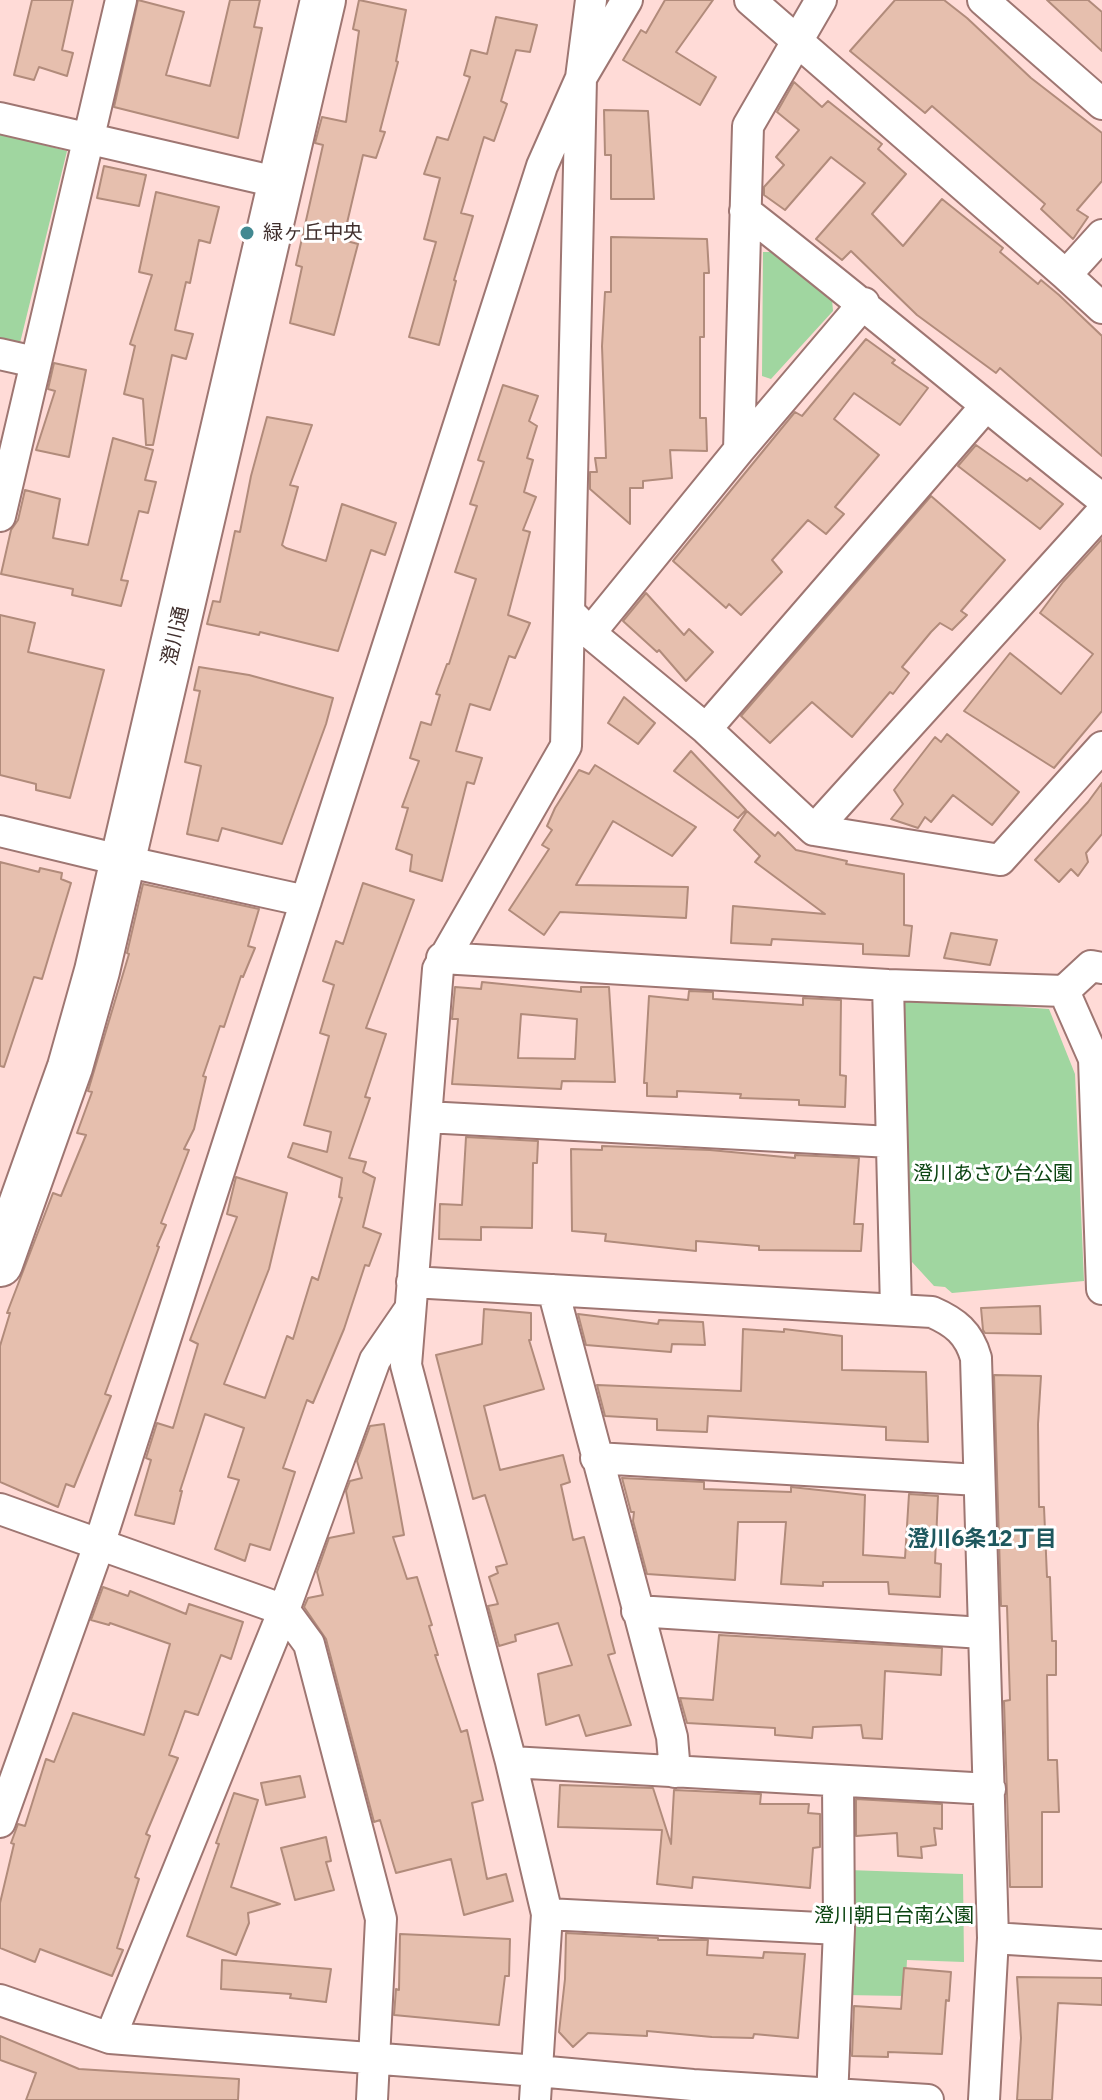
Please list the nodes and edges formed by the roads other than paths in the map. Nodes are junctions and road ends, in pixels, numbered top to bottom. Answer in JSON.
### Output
{"nodes":[{"id":1,"x":121,"y":0,"type":"edge"},
{"id":2,"x":323,"y":0,"type":"edge"},
{"id":3,"x":591,"y":0,"type":"edge"},
{"id":4,"x":627,"y":0,"type":"edge"},
{"id":5,"x":750,"y":0,"type":"edge"},
{"id":6,"x":821,"y":0,"type":"edge"},
{"id":7,"x":983,"y":0,"type":"edge"},
{"id":8,"x":797,"y":41,"type":"junction"},
{"id":9,"x":581,"y":78,"type":"junction"},
{"id":10,"x":1102,"y":104,"type":"edge"},
{"id":11,"x":0,"y":118,"type":"edge"},
{"id":12,"x":89,"y":138,"type":"junction"},
{"id":13,"x":281,"y":183,"type":"junction"},
{"id":14,"x":745,"y":211,"type":"junction"},
{"id":15,"x":1102,"y":235,"type":"edge"},
{"id":16,"x":1066,"y":275,"type":"junction"},
{"id":17,"x":864,"y":303,"type":"junction"},
{"id":18,"x":1102,"y":308,"type":"edge"},
{"id":19,"x":0,"y":354,"type":"edge"},
{"id":20,"x":35,"y":362,"type":"junction"},
{"id":21,"x":985,"y":407,"type":"junction"},
{"id":22,"x":739,"y":450,"type":"junction"},
{"id":23,"x":1102,"y":499,"type":"edge"},
{"id":24,"x":1102,"y":512,"type":"edge"},
{"id":25,"x":0,"y":516,"type":"edge"},
{"id":26,"x":580,"y":623,"type":"junction"},
{"id":27,"x":706,"y":729,"type":"junction"},
{"id":28,"x":1102,"y":747,"type":"edge"},
{"id":29,"x":814,"y":830,"type":"junction"},
{"id":30,"x":0,"y":831,"type":"edge"},
{"id":31,"x":124,"y":861,"type":"junction"},
{"id":32,"x":306,"y":901,"type":"junction"},
{"id":33,"x":442,"y":958,"type":"junction"},
{"id":34,"x":1098,"y":962,"type":"edge"},
{"id":35,"x":888,"y":985,"type":"junction"},
{"id":36,"x":1064,"y":991,"type":"junction"},
{"id":37,"x":1098,"y":1059,"type":"edge"},
{"id":38,"x":426,"y":1117,"type":"junction"},
{"id":39,"x":891,"y":1142,"type":"junction"},
{"id":40,"x":0,"y":1264,"type":"edge"},
{"id":41,"x":1102,"y":1289,"type":"edge"},
{"id":42,"x":553,"y":1290,"type":"junction"},
{"id":43,"x":411,"y":1295,"type":"junction"},
{"id":44,"x":896,"y":1309,"type":"junction"},
{"id":45,"x":596,"y":1458,"type":"junction"},
{"id":46,"x":979,"y":1480,"type":"junction"},
{"id":47,"x":0,"y":1509,"type":"edge"},
{"id":48,"x":99,"y":1545,"type":"junction"},
{"id":49,"x":284,"y":1610,"type":"junction"},
{"id":50,"x":637,"y":1611,"type":"junction"},
{"id":51,"x":983,"y":1633,"type":"junction"},
{"id":52,"x":511,"y":1762,"type":"junction"},
{"id":53,"x":675,"y":1772,"type":"junction"},
{"id":54,"x":838,"y":1781,"type":"junction"},
{"id":55,"x":990,"y":1789,"type":"junction"},
{"id":56,"x":0,"y":1822,"type":"edge"},
{"id":57,"x":547,"y":1914,"type":"junction"},
{"id":58,"x":839,"y":1929,"type":"junction"},
{"id":59,"x":993,"y":1938,"type":"junction"},
{"id":60,"x":1102,"y":1945,"type":"edge"},
{"id":61,"x":0,"y":2000,"type":"edge"},
{"id":62,"x":110,"y":2038,"type":"junction"},
{"id":63,"x":374,"y":2058,"type":"junction"},
{"id":64,"x":536,"y":2085,"type":"edge"},
{"id":65,"x":693,"y":2093,"type":"edge"},
{"id":66,"x":832,"y":2096,"type":"edge"},
{"id":67,"x":372,"y":2100,"type":"edge"},
{"id":68,"x":928,"y":2100,"type":"edge"},
{"id":69,"x":984,"y":2100,"type":"edge"}],
"edges":[{"from":1,"to":12,"type":"street"},
{"from":2,"to":13,"type":"street","name":"澄川通"},
{"from":3,"to":9,"type":"street"},
{"from":4,"to":9,"type":"street"},
{"from":5,"to":8,"type":"street"},
{"from":6,"to":8,"type":"street"},
{"from":7,"to":10,"type":"street"},
{"from":8,"to":14,"type":"street"},
{"from":8,"to":16,"type":"street"},
{"from":9,"to":26,"type":"street"},
{"from":9,"to":32,"type":"street"},
{"from":11,"to":12,"type":"street"},
{"from":12,"to":13,"type":"street"},
{"from":12,"to":20,"type":"street"},
{"from":13,"to":31,"type":"street","name":"澄川通"},
{"from":14,"to":17,"type":"street"},
{"from":14,"to":22,"type":"street"},
{"from":15,"to":16,"type":"street"},
{"from":16,"to":18,"type":"street"},
{"from":17,"to":21,"type":"street"},
{"from":17,"to":22,"type":"street"},
{"from":19,"to":20,"type":"street"},
{"from":20,"to":25,"type":"street"},
{"from":21,"to":23,"type":"street"},
{"from":21,"to":27,"type":"street"},
{"from":22,"to":26,"type":"street"},
{"from":24,"to":29,"type":"street"},
{"from":26,"to":27,"type":"street"},
{"from":26,"to":33,"type":"street"},
{"from":27,"to":29,"type":"street"},
{"from":28,"to":29,"type":"street"},
{"from":30,"to":31,"type":"street"},
{"from":31,"to":32,"type":"street"},
{"from":31,"to":40,"type":"street","name":"澄川通"},
{"from":32,"to":48,"type":"street"},
{"from":33,"to":35,"type":"street"},
{"from":33,"to":38,"type":"street"},
{"from":34,"to":36,"type":"street"},
{"from":35,"to":36,"type":"street"},
{"from":35,"to":39,"type":"street"},
{"from":36,"to":37,"type":"street"},
{"from":37,"to":41,"type":"street"},
{"from":38,"to":39,"type":"street"},
{"from":38,"to":43,"type":"street"},
{"from":39,"to":44,"type":"street"},
{"from":42,"to":43,"type":"street"},
{"from":42,"to":44,"type":"street"},
{"from":42,"to":45,"type":"street"},
{"from":43,"to":49,"type":"street"},
{"from":43,"to":52,"type":"street"},
{"from":44,"to":46,"type":"street"},
{"from":45,"to":46,"type":"street"},
{"from":45,"to":50,"type":"street"},
{"from":46,"to":51,"type":"street"},
{"from":47,"to":48,"type":"street"},
{"from":48,"to":49,"type":"street"},
{"from":48,"to":56,"type":"street"},
{"from":49,"to":62,"type":"street"},
{"from":49,"to":63,"type":"street"},
{"from":50,"to":51,"type":"street"},
{"from":50,"to":53,"type":"street"},
{"from":51,"to":55,"type":"street"},
{"from":52,"to":53,"type":"street"},
{"from":52,"to":57,"type":"street"},
{"from":53,"to":54,"type":"street"},
{"from":54,"to":55,"type":"street"},
{"from":54,"to":58,"type":"street"},
{"from":55,"to":59,"type":"street"},
{"from":57,"to":58,"type":"street"},
{"from":57,"to":64,"type":"street"},
{"from":58,"to":66,"type":"street"},
{"from":59,"to":60,"type":"street"},
{"from":59,"to":69,"type":"street"},
{"from":61,"to":62,"type":"street"},
{"from":62,"to":63,"type":"street"},
{"from":63,"to":64,"type":"street"},
{"from":63,"to":67,"type":"street"},
{"from":64,"to":65,"type":"street"},
{"from":65,"to":66,"type":"street"},
{"from":66,"to":68,"type":"street"}]}
